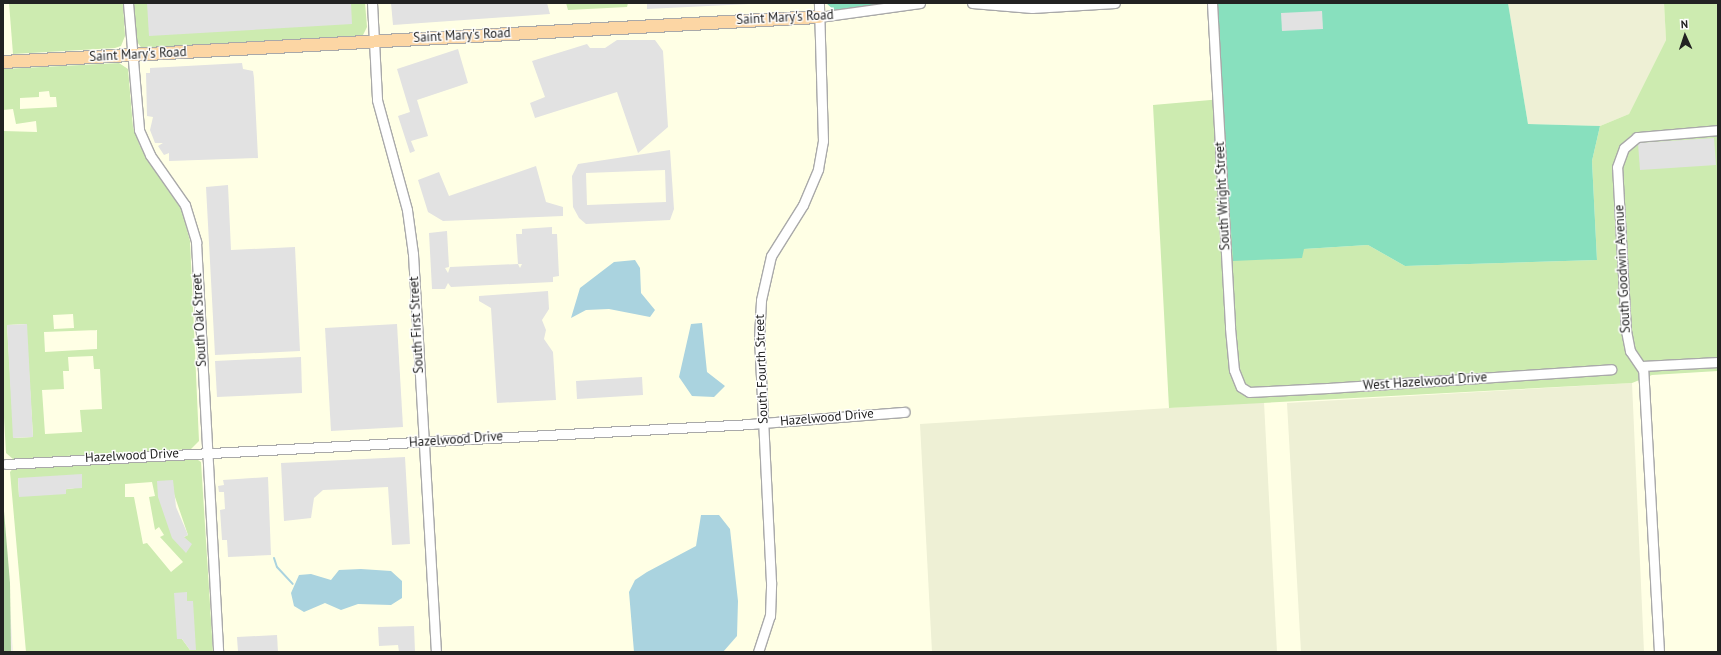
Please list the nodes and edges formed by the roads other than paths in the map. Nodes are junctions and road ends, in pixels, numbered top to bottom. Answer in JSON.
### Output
{"nodes":[{"id":1,"x":128,"y":3,"type":"edge"},
{"id":2,"x":372,"y":3,"type":"edge"},
{"id":3,"x":819,"y":3,"type":"edge"},
{"id":4,"x":920,"y":3,"type":"edge"},
{"id":5,"x":972,"y":3,"type":"edge"},
{"id":6,"x":1115,"y":3,"type":"edge"},
{"id":7,"x":1212,"y":3,"type":"edge"},
{"id":8,"x":819,"y":16,"type":"junction"},
{"id":9,"x":373,"y":41,"type":"junction"},
{"id":10,"x":131,"y":55,"type":"junction"},
{"id":11,"x":3,"y":62,"type":"edge"},
{"id":12,"x":1718,"y":130,"type":"edge"},
{"id":13,"x":1718,"y":362,"type":"edge"},
{"id":14,"x":1642,"y":366,"type":"junction"},
{"id":15,"x":1611,"y":369,"type":"dead end"},
{"id":16,"x":1241,"y":388,"type":"joint"},
{"id":17,"x":905,"y":412,"type":"dead end"},
{"id":18,"x":764,"y":423,"type":"junction"},
{"id":19,"x":424,"y":442,"type":"junction"},
{"id":20,"x":206,"y":453,"type":"junction"},
{"id":21,"x":6,"y":464,"type":"dead end"},
{"id":22,"x":218,"y":652,"type":"edge"},
{"id":23,"x":436,"y":652,"type":"edge"},
{"id":24,"x":758,"y":652,"type":"edge"},
{"id":25,"x":1659,"y":652,"type":"edge"}],
"edges":[{"from":1,"to":10,"type":"street","name":"South Oak Street"},
{"from":2,"to":9,"type":"street","name":"South First Street"},
{"from":3,"to":8,"type":"street","name":"South Fourth Street"},
{"from":4,"to":8,"type":"street","name":"Saint Mary's Road"},
{"from":5,"to":6,"type":"street"},
{"from":7,"to":16,"type":"street","name":"South Wright Street"},
{"from":8,"to":9,"type":"main road","name":"Saint Mary's Road"},
{"from":8,"to":18,"type":"street","name":"South Fourth Street"},
{"from":9,"to":10,"type":"main road","name":"Saint Mary's Road"},
{"from":9,"to":19,"type":"street","name":"South First Street"},
{"from":10,"to":11,"type":"main road","name":"Saint Mary's Road"},
{"from":10,"to":20,"type":"street","name":"South Oak Street"},
{"from":12,"to":14,"type":"street","name":"South Goodwin Avenue"},
{"from":13,"to":14,"type":"street"},
{"from":14,"to":25,"type":"street"},
{"from":15,"to":16,"type":"street","name":"West Hazelwood Drive"},
{"from":17,"to":18,"type":"street","name":"Hazelwood Drive"},
{"from":18,"to":19,"type":"street","name":"Hazelwood Drive"},
{"from":18,"to":24,"type":"street","name":"South Fourth Street"},
{"from":19,"to":20,"type":"street","name":"Hazelwood Drive"},
{"from":19,"to":23,"type":"street","name":"South First Street"},
{"from":20,"to":21,"type":"street","name":"Hazelwood Drive"},
{"from":20,"to":22,"type":"street","name":"South Oak Street"}]}
